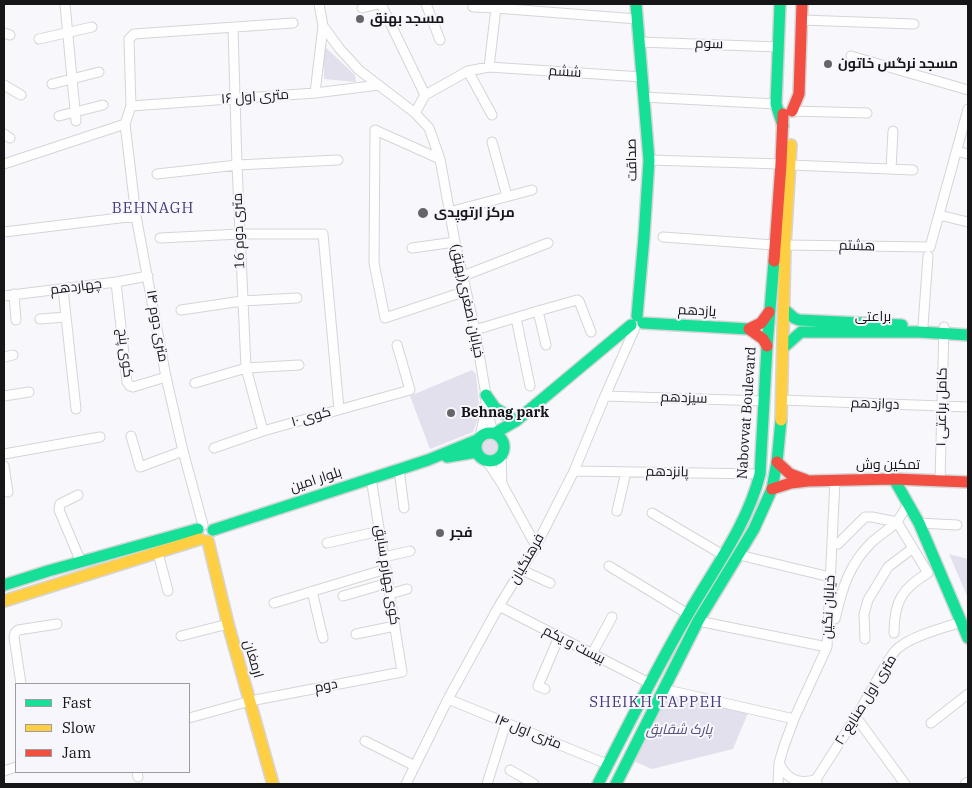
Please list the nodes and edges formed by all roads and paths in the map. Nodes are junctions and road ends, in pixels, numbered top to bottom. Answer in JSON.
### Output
{"nodes":[{"id":1,"x":65,"y":4,"type":"edge"},
{"id":2,"x":319,"y":4,"type":"edge"},
{"id":3,"x":379,"y":4,"type":"edge"},
{"id":4,"x":426,"y":4,"type":"edge"},
{"id":5,"x":636,"y":4,"type":"edge"},
{"id":6,"x":780,"y":4,"type":"edge"},
{"id":7,"x":787,"y":4,"type":"edge"},
{"id":8,"x":795,"y":4,"type":"edge"},
{"id":9,"x":802,"y":4,"type":"edge"},
{"id":10,"x":473,"y":7,"type":"dead end"},
{"id":11,"x":362,"y":8,"type":"dead end"},
{"id":12,"x":496,"y":8,"type":"junction"},
{"id":13,"x":637,"y":19,"type":"junction"},
{"id":14,"x":802,"y":20,"type":"junction"},
{"id":15,"x":293,"y":23,"type":"dead end"},
{"id":16,"x":914,"y":24,"type":"dead end"},
{"id":17,"x":92,"y":26,"type":"dead end"},
{"id":18,"x":323,"y":26,"type":"junction"},
{"id":19,"x":233,"y":28,"type":"junction"},
{"id":20,"x":68,"y":33,"type":"junction"},
{"id":21,"x":39,"y":39,"type":"dead end"},
{"id":22,"x":440,"y":40,"type":"dead end"},
{"id":23,"x":639,"y":42,"type":"junction"},
{"id":24,"x":779,"y":47,"type":"junction"},
{"id":25,"x":851,"y":56,"type":"dead end"},
{"id":26,"x":489,"y":66,"type":"junction"},
{"id":27,"x":468,"y":71,"type":"junction"},
{"id":28,"x":99,"y":72,"type":"dead end"},
{"id":29,"x":642,"y":77,"type":"junction"},
{"id":30,"x":72,"y":79,"type":"junction"},
{"id":31,"x":52,"y":84,"type":"dead end"},
{"id":32,"x":4,"y":85,"type":"edge"},
{"id":33,"x":379,"y":85,"type":"junction"},
{"id":34,"x":968,"y":90,"type":"edge"},
{"id":35,"x":315,"y":93,"type":"junction"},
{"id":36,"x":21,"y":95,"type":"dead end"},
{"id":37,"x":425,"y":95,"type":"junction"},
{"id":38,"x":643,"y":97,"type":"junction"},
{"id":39,"x":235,"y":99,"type":"junction"},
{"id":40,"x":776,"y":104,"type":"junction"},
{"id":41,"x":103,"y":105,"type":"dead end"},
{"id":42,"x":131,"y":106,"type":"junction"},
{"id":43,"x":968,"y":109,"type":"edge"},
{"id":44,"x":792,"y":111,"type":"junction"},
{"id":45,"x":415,"y":113,"type":"junction"},
{"id":46,"x":867,"y":113,"type":"dead end"},
{"id":47,"x":492,"y":115,"type":"dead end"},
{"id":48,"x":59,"y":116,"type":"dead end"},
{"id":49,"x":76,"y":117,"type":"junction"},
{"id":50,"x":125,"y":124,"type":"junction"},
{"id":51,"x":782,"y":126,"type":"junction"},
{"id":52,"x":892,"y":131,"type":"dead end"},
{"id":53,"x":492,"y":142,"type":"dead end"},
{"id":54,"x":957,"y":151,"type":"junction"},
{"id":55,"x":968,"y":154,"type":"edge"},
{"id":56,"x":440,"y":159,"type":"junction"},
{"id":57,"x":338,"y":160,"type":"dead end"},
{"id":58,"x":649,"y":160,"type":"junction"},
{"id":59,"x":4,"y":164,"type":"edge"},
{"id":60,"x":237,"y":165,"type":"junction"},
{"id":61,"x":786,"y":165,"type":"junction"},
{"id":62,"x":891,"y":169,"type":"junction"},
{"id":63,"x":913,"y":170,"type":"dead end"},
{"id":64,"x":157,"y":174,"type":"dead end"},
{"id":65,"x":532,"y":190,"type":"dead end"},
{"id":66,"x":507,"y":196,"type":"junction"},
{"id":67,"x":449,"y":212,"type":"junction"},
{"id":68,"x":939,"y":215,"type":"junction"},
{"id":69,"x":136,"y":216,"type":"junction"},
{"id":70,"x":968,"y":222,"type":"edge"},
{"id":71,"x":4,"y":232,"type":"edge"},
{"id":72,"x":240,"y":234,"type":"junction"},
{"id":73,"x":662,"y":237,"type":"dead end"},
{"id":74,"x":160,"y":238,"type":"dead end"},
{"id":75,"x":455,"y":242,"type":"junction"},
{"id":76,"x":548,"y":243,"type":"dead end"},
{"id":77,"x":779,"y":245,"type":"junction"},
{"id":78,"x":412,"y":248,"type":"dead end"},
{"id":79,"x":929,"y":251,"type":"junction"},
{"id":80,"x":148,"y":276,"type":"junction"},
{"id":81,"x":463,"y":276,"type":"junction"},
{"id":82,"x":116,"y":282,"type":"junction"},
{"id":83,"x":64,"y":289,"type":"junction"},
{"id":84,"x":466,"y":291,"type":"junction"},
{"id":85,"x":14,"y":294,"type":"junction"},
{"id":86,"x":4,"y":296,"type":"edge"},
{"id":87,"x":296,"y":298,"type":"dead end"},
{"id":88,"x":242,"y":301,"type":"junction"},
{"id":89,"x":770,"y":308,"type":"junction"},
{"id":90,"x":784,"y":309,"type":"junction"},
{"id":91,"x":181,"y":310,"type":"dead end"},
{"id":92,"x":538,"y":311,"type":"junction"},
{"id":93,"x":66,"y":317,"type":"junction"},
{"id":94,"x":516,"y":318,"type":"junction"},
{"id":95,"x":40,"y":319,"type":"dead end"},
{"id":96,"x":16,"y":320,"type":"dead end"},
{"id":97,"x":636,"y":323,"type":"junction"},
{"id":98,"x":923,"y":326,"type":"junction"},
{"id":99,"x":968,"y":328,"type":"edge"},
{"id":100,"x":749,"y":329,"type":"junction"},
{"id":101,"x":475,"y":330,"type":"junction"},
{"id":102,"x":944,"y":330,"type":"junction"},
{"id":103,"x":591,"y":332,"type":"dead end"},
{"id":104,"x":968,"y":335,"type":"edge"},
{"id":105,"x":398,"y":345,"type":"dead end"},
{"id":106,"x":546,"y":345,"type":"dead end"},
{"id":107,"x":767,"y":346,"type":"junction"},
{"id":108,"x":783,"y":348,"type":"junction"},
{"id":109,"x":299,"y":365,"type":"dead end"},
{"id":110,"x":246,"y":368,"type":"junction"},
{"id":111,"x":166,"y":377,"type":"junction"},
{"id":112,"x":766,"y":379,"type":"junction"},
{"id":113,"x":782,"y":380,"type":"junction"},
{"id":114,"x":196,"y":383,"type":"dead end"},
{"id":115,"x":530,"y":386,"type":"dead end"},
{"id":116,"x":29,"y":392,"type":"dead end"},
{"id":117,"x":486,"y":394,"type":"junction"},
{"id":118,"x":4,"y":396,"type":"edge"},
{"id":119,"x":605,"y":396,"type":"junction"},
{"id":120,"x":782,"y":400,"type":"junction"},
{"id":121,"x":764,"y":401,"type":"junction"},
{"id":122,"x":942,"y":406,"type":"junction"},
{"id":123,"x":486,"y":407,"type":"junction"},
{"id":124,"x":968,"y":407,"type":"edge"},
{"id":125,"x":76,"y":409,"type":"dead end"},
{"id":126,"x":339,"y":409,"type":"junction"},
{"id":127,"x":782,"y":414,"type":"junction"},
{"id":128,"x":764,"y":416,"type":"junction"},
{"id":129,"x":516,"y":421,"type":"junction"},
{"id":130,"x":263,"y":431,"type":"junction"},
{"id":131,"x":494,"y":433,"type":"junction"},
{"id":132,"x":131,"y":436,"type":"dead end"},
{"id":133,"x":100,"y":437,"type":"dead end"},
{"id":134,"x":479,"y":438,"type":"junction"},
{"id":135,"x":504,"y":444,"type":"junction"},
{"id":136,"x":214,"y":448,"type":"dead end"},
{"id":137,"x":183,"y":451,"type":"junction"},
{"id":138,"x":477,"y":452,"type":"junction"},
{"id":139,"x":4,"y":454,"type":"edge"},
{"id":140,"x":501,"y":457,"type":"junction"},
{"id":141,"x":428,"y":460,"type":"junction"},
{"id":142,"x":487,"y":461,"type":"junction"},
{"id":143,"x":777,"y":462,"type":"junction"},
{"id":144,"x":4,"y":466,"type":"edge"},
{"id":145,"x":399,"y":469,"type":"junction"},
{"id":146,"x":574,"y":471,"type":"junction"},
{"id":147,"x":626,"y":472,"type":"junction"},
{"id":148,"x":760,"y":474,"type":"junction"},
{"id":149,"x":371,"y":478,"type":"junction"},
{"id":150,"x":894,"y":479,"type":"junction"},
{"id":151,"x":836,"y":480,"type":"junction"},
{"id":152,"x":940,"y":480,"type":"junction"},
{"id":153,"x":808,"y":481,"type":"junction"},
{"id":154,"x":968,"y":482,"type":"edge"},
{"id":155,"x":502,"y":484,"type":"junction"},
{"id":156,"x":772,"y":489,"type":"junction"},
{"id":157,"x":8,"y":492,"type":"dead end"},
{"id":158,"x":78,"y":495,"type":"dead end"},
{"id":159,"x":908,"y":504,"type":"junction"},
{"id":160,"x":404,"y":508,"type":"dead end"},
{"id":161,"x":617,"y":511,"type":"dead end"},
{"id":162,"x":652,"y":513,"type":"dead end"},
{"id":163,"x":897,"y":522,"type":"junction"},
{"id":164,"x":919,"y":523,"type":"junction"},
{"id":165,"x":957,"y":525,"type":"dead end"},
{"id":166,"x":380,"y":531,"type":"junction"},
{"id":167,"x":204,"y":533,"type":"junction"},
{"id":168,"x":327,"y":543,"type":"dead end"},
{"id":169,"x":838,"y":544,"type":"dead end"},
{"id":170,"x":536,"y":546,"type":"junction"},
{"id":171,"x":913,"y":548,"type":"junction"},
{"id":172,"x":410,"y":550,"type":"dead end"},
{"id":173,"x":158,"y":553,"type":"junction"},
{"id":174,"x":723,"y":555,"type":"junction"},
{"id":175,"x":739,"y":555,"type":"junction"},
{"id":176,"x":384,"y":556,"type":"junction"},
{"id":177,"x":81,"y":562,"type":"junction"},
{"id":178,"x":609,"y":566,"type":"dead end"},
{"id":179,"x":386,"y":569,"type":"junction"},
{"id":180,"x":522,"y":570,"type":"junction"},
{"id":181,"x":830,"y":577,"type":"junction"},
{"id":182,"x":388,"y":583,"type":"junction"},
{"id":183,"x":550,"y":583,"type":"dead end"},
{"id":184,"x":4,"y":585,"type":"edge"},
{"id":185,"x":407,"y":589,"type":"dead end"},
{"id":186,"x":168,"y":591,"type":"dead end"},
{"id":187,"x":312,"y":591,"type":"junction"},
{"id":188,"x":390,"y":594,"type":"junction"},
{"id":189,"x":343,"y":596,"type":"dead end"},
{"id":190,"x":4,"y":601,"type":"edge"},
{"id":191,"x":274,"y":603,"type":"dead end"},
{"id":192,"x":499,"y":606,"type":"junction"},
{"id":193,"x":688,"y":614,"type":"junction"},
{"id":194,"x":612,"y":616,"type":"dead end"},
{"id":195,"x":835,"y":619,"type":"dead end"},
{"id":196,"x":698,"y":622,"type":"junction"},
{"id":197,"x":961,"y":622,"type":"junction"},
{"id":198,"x":57,"y":624,"type":"dead end"},
{"id":199,"x":228,"y":624,"type":"junction"},
{"id":200,"x":395,"y":626,"type":"junction"},
{"id":201,"x":894,"y":633,"type":"dead end"},
{"id":202,"x":356,"y":634,"type":"dead end"},
{"id":203,"x":181,"y":636,"type":"dead end"},
{"id":204,"x":559,"y":637,"type":"junction"},
{"id":205,"x":323,"y":638,"type":"dead end"},
{"id":206,"x":865,"y":638,"type":"dead end"},
{"id":207,"x":968,"y":638,"type":"edge"},
{"id":208,"x":827,"y":647,"type":"junction"},
{"id":209,"x":592,"y":654,"type":"junction"},
{"id":210,"x":402,"y":672,"type":"joint"},
{"id":211,"x":21,"y":683,"type":"edge"},
{"id":212,"x":649,"y":683,"type":"junction"},
{"id":213,"x":545,"y":689,"type":"dead end"},
{"id":214,"x":662,"y":689,"type":"junction"},
{"id":215,"x":968,"y":694,"type":"edge"},
{"id":216,"x":448,"y":699,"type":"junction"},
{"id":217,"x":250,"y":701,"type":"junction"},
{"id":218,"x":856,"y":717,"type":"junction"},
{"id":219,"x":190,"y":718,"type":"edge"},
{"id":220,"x":794,"y":719,"type":"junction"},
{"id":221,"x":506,"y":723,"type":"junction"},
{"id":222,"x":931,"y":723,"type":"dead end"},
{"id":223,"x":365,"y":741,"type":"dead end"},
{"id":224,"x":779,"y":763,"type":"junction"},
{"id":225,"x":609,"y":765,"type":"junction"},
{"id":226,"x":415,"y":766,"type":"junction"},
{"id":227,"x":510,"y":770,"type":"dead end"},
{"id":228,"x":968,"y":782,"type":"edge"},
{"id":229,"x":816,"y":783,"type":"edge"},
{"id":230,"x":273,"y":784,"type":"edge"},
{"id":231,"x":406,"y":784,"type":"edge"},
{"id":232,"x":486,"y":784,"type":"edge"},
{"id":233,"x":534,"y":784,"type":"edge"},
{"id":234,"x":598,"y":784,"type":"edge"},
{"id":235,"x":617,"y":784,"type":"edge"},
{"id":236,"x":778,"y":784,"type":"edge"},
{"id":237,"x":905,"y":784,"type":"edge"},
{"id":238,"x":965,"y":784,"type":"edge"}],
"edges":[{"from":1,"to":20,"type":"street"},
{"from":2,"to":18,"type":"street","name":"خیابان اصغری(بهنق)"},
{"from":3,"to":11,"type":"street"},
{"from":3,"to":37,"type":"street"},
{"from":4,"to":22,"type":"street"},
{"from":5,"to":13,"type":"main road","name":"صداقت"},
{"from":6,"to":24,"type":"main road"},
{"from":7,"to":51,"type":"main road","name":"Nabovvat Boulevard"},
{"from":8,"to":44,"type":"main road","name":"Nabovvat Boulevard"},
{"from":9,"to":14,"type":"main road"},
{"from":10,"to":12,"type":"street"},
{"from":12,"to":13,"type":"street"},
{"from":12,"to":26,"type":"street"},
{"from":13,"to":23,"type":"main road","name":"صداقت"},
{"from":14,"to":16,"type":"street"},
{"from":14,"to":44,"type":"main road"},
{"from":15,"to":19,"type":"street"},
{"from":17,"to":20,"type":"street"},
{"from":18,"to":33,"type":"street","name":"خیابان اصغری(بهنق)"},
{"from":18,"to":35,"type":"street"},
{"from":19,"to":39,"type":"street","name":"16 متری دوم"},
{"from":19,"to":42,"type":"street"},
{"from":20,"to":21,"type":"street"},
{"from":20,"to":30,"type":"street"},
{"from":23,"to":24,"type":"street","name":"سوم"},
{"from":23,"to":29,"type":"main road","name":"صداقت"},
{"from":24,"to":40,"type":"main road"},
{"from":25,"to":34,"type":"street"},
{"from":26,"to":27,"type":"street","name":"ششم"},
{"from":26,"to":29,"type":"street","name":"ششم"},
{"from":27,"to":37,"type":"street","name":"ششم"},
{"from":27,"to":47,"type":"street"},
{"from":28,"to":30,"type":"street"},
{"from":29,"to":38,"type":"main road","name":"صداقت"},
{"from":30,"to":31,"type":"street"},
{"from":30,"to":49,"type":"street"},
{"from":32,"to":36,"type":"street"},
{"from":33,"to":35,"type":"street","name":"۱۶ متری اول"},
{"from":33,"to":45,"type":"street","name":"خیابان اصغری(بهنق)"},
{"from":35,"to":39,"type":"street","name":"۱۶ متری اول"},
{"from":37,"to":45,"type":"street"},
{"from":38,"to":40,"type":"street"},
{"from":38,"to":58,"type":"main road","name":"صداقت"},
{"from":39,"to":42,"type":"street","name":"۱۶ متری اول"},
{"from":39,"to":60,"type":"street","name":"16 متری دوم"},
{"from":40,"to":51,"type":"main road"},
{"from":41,"to":49,"type":"street"},
{"from":42,"to":50,"type":"street"},
{"from":43,"to":54,"type":"street"},
{"from":44,"to":46,"type":"street"},
{"from":44,"to":61,"type":"main road","name":"Nabovvat Boulevard"},
{"from":45,"to":56,"type":"street","name":"خیابان اصغری(بهنق)"},
{"from":48,"to":49,"type":"street"},
{"from":50,"to":59,"type":"street"},
{"from":50,"to":69,"type":"street","name":"۱۴ متری دوم"},
{"from":51,"to":61,"type":"main road","name":"Nabovvat Boulevard"},
{"from":52,"to":62,"type":"street"},
{"from":53,"to":66,"type":"street"},
{"from":54,"to":55,"type":"street"},
{"from":54,"to":68,"type":"street"},
{"from":56,"to":67,"type":"street","name":"خیابان اصغری(بهنق)"},
{"from":56,"to":84,"type":"street"},
{"from":57,"to":60,"type":"street"},
{"from":58,"to":61,"type":"street"},
{"from":58,"to":97,"type":"main road","name":"صداقت"},
{"from":60,"to":64,"type":"street"},
{"from":60,"to":72,"type":"street","name":"16 متری دوم"},
{"from":61,"to":62,"type":"street"},
{"from":61,"to":77,"type":"main road","name":"Nabovvat Boulevard"},
{"from":62,"to":63,"type":"street"},
{"from":65,"to":66,"type":"street"},
{"from":66,"to":67,"type":"street"},
{"from":67,"to":75,"type":"street","name":"خیابان اصغری(بهنق)"},
{"from":68,"to":70,"type":"street"},
{"from":68,"to":79,"type":"street"},
{"from":69,"to":71,"type":"street"},
{"from":69,"to":80,"type":"street","name":"۱۴ متری دوم"},
{"from":72,"to":74,"type":"street"},
{"from":72,"to":88,"type":"street","name":"16 متری دوم"},
{"from":72,"to":126,"type":"street"},
{"from":73,"to":77,"type":"street","name":"هشتم"},
{"from":75,"to":78,"type":"street"},
{"from":75,"to":81,"type":"street","name":"خیابان اصغری(بهنق)"},
{"from":76,"to":81,"type":"street"},
{"from":77,"to":79,"type":"street","name":"هشتم"},
{"from":77,"to":89,"type":"main road","name":"Nabovvat Boulevard"},
{"from":77,"to":90,"type":"main road","name":"Nabovvat Boulevard"},
{"from":79,"to":98,"type":"street"},
{"from":80,"to":82,"type":"street","name":"چهاردهم"},
{"from":80,"to":111,"type":"street","name":"۱۴ متری دوم"},
{"from":81,"to":84,"type":"street","name":"خیابان اصغری(بهنق)"},
{"from":82,"to":83,"type":"street","name":"چهاردهم"},
{"from":82,"to":111,"type":"street","name":"کوی پنج"},
{"from":83,"to":85,"type":"street","name":"چهاردهم"},
{"from":83,"to":93,"type":"street"},
{"from":84,"to":101,"type":"street","name":"خیابان اصغری(بهنق)"},
{"from":85,"to":86,"type":"street","name":"چهاردهم"},
{"from":85,"to":96,"type":"street"},
{"from":87,"to":88,"type":"street"},
{"from":88,"to":91,"type":"street"},
{"from":88,"to":110,"type":"street","name":"16 متری دوم"},
{"from":89,"to":100,"type":"main road"},
{"from":89,"to":107,"type":"main road","name":"Nabovvat Boulevard"},
{"from":90,"to":98,"type":"main road","name":"براعتی"},
{"from":90,"to":108,"type":"main road","name":"Nabovvat Boulevard"},
{"from":92,"to":94,"type":"street"},
{"from":92,"to":103,"type":"street"},
{"from":92,"to":106,"type":"street"},
{"from":93,"to":95,"type":"street"},
{"from":93,"to":125,"type":"street"},
{"from":94,"to":101,"type":"street"},
{"from":94,"to":115,"type":"street"},
{"from":97,"to":100,"type":"main road","name":"یازدهم"},
{"from":97,"to":119,"type":"street","name":"فرهنگیان"},
{"from":97,"to":129,"type":"main road"},
{"from":98,"to":102,"type":"main road","name":"براعتی"},
{"from":99,"to":102,"type":"main road","name":"براعتی"},
{"from":100,"to":107,"type":"main road"},
{"from":101,"to":117,"type":"street","name":"خیابان اصغری(بهنق)"},
{"from":102,"to":104,"type":"main road","name":"براعتی"},
{"from":102,"to":108,"type":"main road","name":"براعتی"},
{"from":102,"to":122,"type":"street","name":"کامل براعتی ۱"},
{"from":105,"to":126,"type":"street","name":"کوی ۱۰"},
{"from":107,"to":112,"type":"main road","name":"Nabovvat Boulevard"},
{"from":108,"to":113,"type":"main road","name":"Nabovvat Boulevard"},
{"from":109,"to":110,"type":"street"},
{"from":110,"to":114,"type":"street"},
{"from":110,"to":130,"type":"street","name":"16 متری دوم"},
{"from":111,"to":137,"type":"street","name":"۱۴ متری دوم"},
{"from":112,"to":113,"type":"main road"},
{"from":112,"to":121,"type":"main road","name":"Nabovvat Boulevard"},
{"from":113,"to":120,"type":"main road","name":"Nabovvat Boulevard"},
{"from":116,"to":118,"type":"street"},
{"from":117,"to":123,"type":"street","name":"خیابان اصغری(بهنق)"},
{"from":117,"to":129,"type":"main road"},
{"from":119,"to":121,"type":"street","name":"سیزدهم"},
{"from":119,"to":146,"type":"street","name":"فرهنگیان"},
{"from":120,"to":122,"type":"street","name":"دوازدهم"},
{"from":120,"to":127,"type":"main road","name":"Nabovvat Boulevard"},
{"from":121,"to":128,"type":"main road","name":"Nabovvat Boulevard"},
{"from":122,"to":124,"type":"street","name":"دوازدهم"},
{"from":122,"to":152,"type":"street","name":"کامل براعتی ۱"},
{"from":123,"to":131,"type":"street"},
{"from":123,"to":134,"type":"street"},
{"from":126,"to":130,"type":"street","name":"کوی ۱۰"},
{"from":127,"to":128,"type":"main road"},
{"from":127,"to":143,"type":"main road","name":"Nabovvat Boulevard"},
{"from":128,"to":148,"type":"main road","name":"Nabovvat Boulevard"},
{"from":129,"to":131,"type":"main road"},
{"from":129,"to":135,"type":"main road"},
{"from":130,"to":136,"type":"street","name":"کوی ۱۰"},
{"from":131,"to":134,"type":"main road"},
{"from":131,"to":135,"type":"main road"},
{"from":132,"to":137,"type":"street"},
{"from":133,"to":139,"type":"street"},
{"from":134,"to":138,"type":"main road"},
{"from":134,"to":141,"type":"main road"},
{"from":135,"to":140,"type":"main road"},
{"from":137,"to":167,"type":"street","name":"۱۴ متری دوم"},
{"from":138,"to":141,"type":"main road"},
{"from":138,"to":142,"type":"main road"},
{"from":140,"to":142,"type":"main road"},
{"from":140,"to":155,"type":"street"},
{"from":141,"to":145,"type":"main road","name":"بلوار امین"},
{"from":142,"to":155,"type":"street"},
{"from":143,"to":153,"type":"main road"},
{"from":143,"to":156,"type":"main road","name":"Nabovvat Boulevard"},
{"from":144,"to":157,"type":"street"},
{"from":145,"to":149,"type":"main road","name":"بلوار امین"},
{"from":145,"to":160,"type":"street"},
{"from":146,"to":147,"type":"street","name":"پانزدهم"},
{"from":146,"to":170,"type":"street","name":"فرهنگیان"},
{"from":147,"to":148,"type":"street","name":"پانزدهم"},
{"from":147,"to":161,"type":"street"},
{"from":148,"to":174,"type":"main road","name":"Nabovvat Boulevard"},
{"from":149,"to":166,"type":"street","name":"کوی چهارم سابق"},
{"from":149,"to":167,"type":"main road","name":"بلوار امین"},
{"from":150,"to":151,"type":"main road","name":"تمکین وش"},
{"from":150,"to":152,"type":"main road","name":"تمکین وش"},
{"from":150,"to":159,"type":"main road"},
{"from":151,"to":153,"type":"main road","name":"تمکین وش"},
{"from":151,"to":181,"type":"street","name":"خیابان نگین"},
{"from":152,"to":154,"type":"main road","name":"تمکین وش"},
{"from":153,"to":156,"type":"main road","name":"تمکین وش"},
{"from":155,"to":170,"type":"street"},
{"from":156,"to":175,"type":"main road","name":"Nabovvat Boulevard"},
{"from":158,"to":177,"type":"street"},
{"from":159,"to":163,"type":"street"},
{"from":159,"to":164,"type":"main road"},
{"from":162,"to":174,"type":"street"},
{"from":163,"to":169,"type":"street"},
{"from":163,"to":171,"type":"street"},
{"from":163,"to":195,"type":"street"},
{"from":164,"to":165,"type":"street"},
{"from":164,"to":197,"type":"main road"},
{"from":166,"to":168,"type":"street"},
{"from":166,"to":176,"type":"street","name":"کوی چهارم سابق"},
{"from":167,"to":173,"type":"main road","name":"بلوار امین"},
{"from":167,"to":177,"type":"main road","name":"بلوار امین"},
{"from":167,"to":199,"type":"main road","name":"ارمغان"},
{"from":170,"to":180,"type":"street","name":"فرهنگیان"},
{"from":171,"to":201,"type":"street"},
{"from":171,"to":206,"type":"street"},
{"from":172,"to":176,"type":"street"},
{"from":173,"to":186,"type":"street"},
{"from":173,"to":190,"type":"main road","name":"بلوار امین"},
{"from":174,"to":193,"type":"main road","name":"Nabovvat Boulevard"},
{"from":175,"to":181,"type":"street"},
{"from":175,"to":196,"type":"main road","name":"Nabovvat Boulevard"},
{"from":176,"to":179,"type":"street","name":"کوی چهارم سابق"},
{"from":177,"to":184,"type":"main road","name":"بلوار امین"},
{"from":178,"to":193,"type":"street"},
{"from":179,"to":182,"type":"street","name":"کوی چهارم سابق"},
{"from":179,"to":187,"type":"street"},
{"from":180,"to":183,"type":"street"},
{"from":180,"to":192,"type":"street","name":"فرهنگیان"},
{"from":181,"to":208,"type":"street","name":"خیابان نگین"},
{"from":182,"to":188,"type":"street","name":"کوی چهارم سابق"},
{"from":182,"to":189,"type":"street"},
{"from":185,"to":188,"type":"street"},
{"from":187,"to":191,"type":"street"},
{"from":187,"to":205,"type":"street"},
{"from":188,"to":200,"type":"street","name":"کوی چهارم سابق"},
{"from":192,"to":204,"type":"street","name":"بیست و یکم"},
{"from":192,"to":216,"type":"street","name":"فرهنگیان"},
{"from":193,"to":212,"type":"main road","name":"Nabovvat Boulevard"},
{"from":194,"to":209,"type":"street"},
{"from":196,"to":208,"type":"street"},
{"from":196,"to":214,"type":"main road","name":"Nabovvat Boulevard"},
{"from":197,"to":207,"type":"main road"},
{"from":197,"to":218,"type":"street","name":"۲۰ متری اول صنایع"},
{"from":198,"to":211,"type":"street"},
{"from":199,"to":203,"type":"street"},
{"from":199,"to":217,"type":"main road","name":"ارمغان"},
{"from":200,"to":202,"type":"street"},
{"from":200,"to":210,"type":"street","name":"کوی چهارم سابق"},
{"from":204,"to":209,"type":"street","name":"بیست و یکم"},
{"from":204,"to":213,"type":"street"},
{"from":208,"to":220,"type":"street","name":"خیابان نگین"},
{"from":209,"to":212,"type":"street","name":"بیست و یکم"},
{"from":210,"to":217,"type":"street","name":"دوم"},
{"from":212,"to":225,"type":"main road","name":"Nabovvat Boulevard"},
{"from":214,"to":220,"type":"street"},
{"from":214,"to":235,"type":"main road","name":"Nabovvat Boulevard"},
{"from":215,"to":222,"type":"street"},
{"from":216,"to":221,"type":"street","name":"۱۴ متری اول"},
{"from":216,"to":226,"type":"street","name":"فرهنگیان"},
{"from":217,"to":219,"type":"street","name":"دوم"},
{"from":217,"to":230,"type":"main road","name":"ارمغان"},
{"from":218,"to":229,"type":"street","name":"۲۰ متری اول صنایع"},
{"from":218,"to":237,"type":"street"},
{"from":220,"to":224,"type":"street","name":"خیابان نگین"},
{"from":221,"to":225,"type":"street","name":"۱۴ متری اول"},
{"from":221,"to":232,"type":"street"},
{"from":223,"to":226,"type":"street"},
{"from":224,"to":229,"type":"street"},
{"from":224,"to":236,"type":"street","name":"خیابان نگین"},
{"from":225,"to":234,"type":"main road","name":"Nabovvat Boulevard"},
{"from":226,"to":231,"type":"street","name":"فرهنگیان"},
{"from":227,"to":233,"type":"street"},
{"from":228,"to":238,"type":"street"}]}
